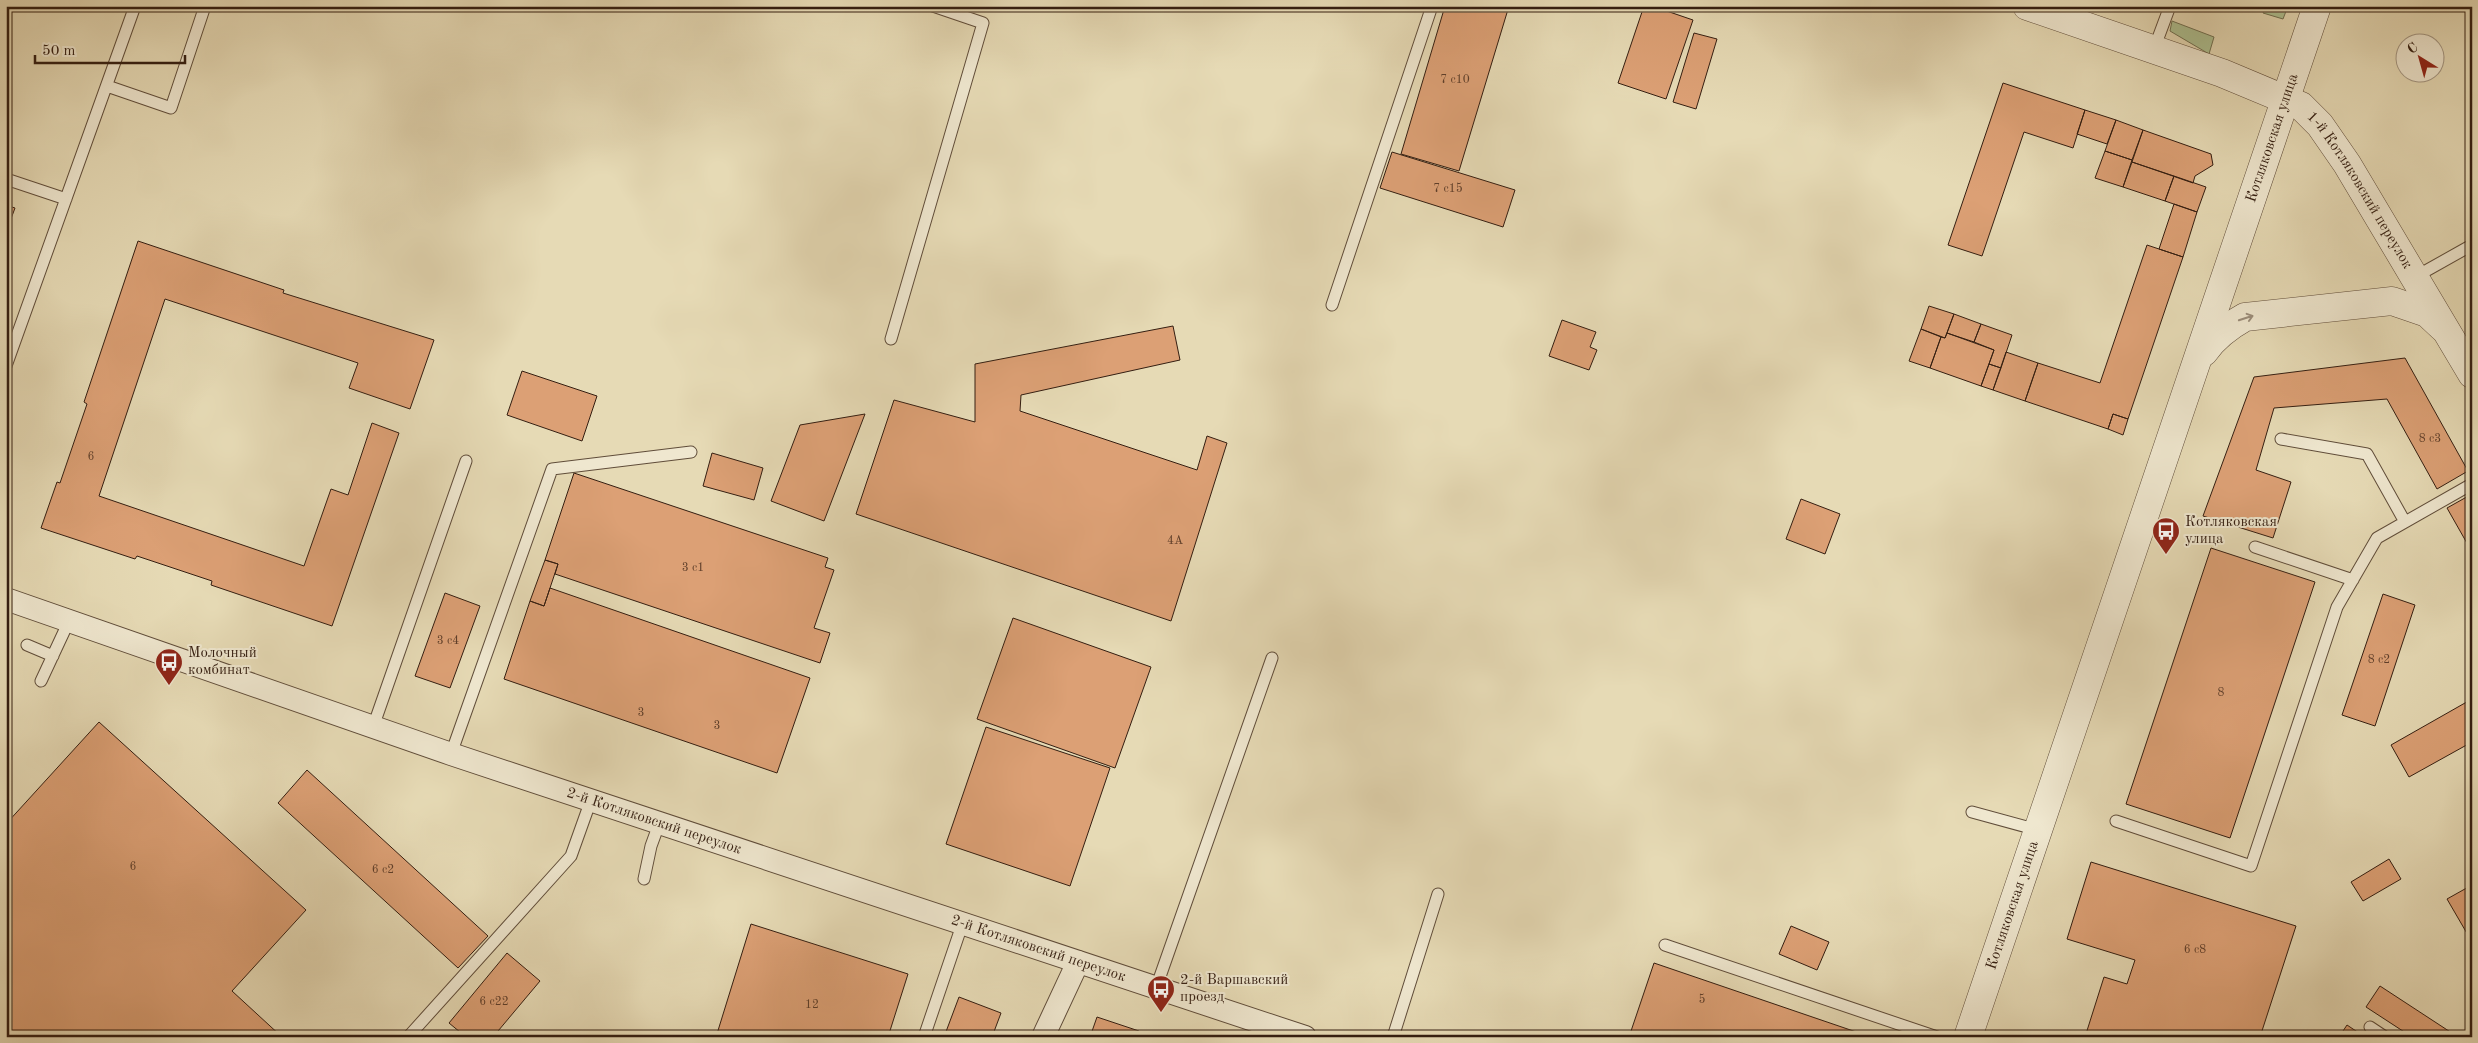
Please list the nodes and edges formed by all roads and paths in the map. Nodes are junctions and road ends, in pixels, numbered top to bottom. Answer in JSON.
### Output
{"nodes":[{"id":1,"x":135,"y":6,"type":"edge"},
{"id":2,"x":205,"y":6,"type":"edge"},
{"id":3,"x":933,"y":6,"type":"edge"},
{"id":4,"x":1432,"y":6,"type":"edge"},
{"id":5,"x":2027,"y":6,"type":"edge"},
{"id":6,"x":2170,"y":6,"type":"edge"},
{"id":7,"x":2317,"y":6,"type":"edge"},
{"id":8,"x":2154,"y":49,"type":"junction"},
{"id":9,"x":107,"y":86,"type":"junction"},
{"id":10,"x":2285,"y":98,"type":"junction"},
{"id":11,"x":6,"y":179,"type":"edge"},
{"id":12,"x":66,"y":199,"type":"junction"},
{"id":13,"x":2472,"y":245,"type":"edge"},
{"id":14,"x":2415,"y":277,"type":"junction"},
{"id":15,"x":1332,"y":305,"type":"dead end"},
{"id":16,"x":891,"y":339,"type":"dead end"},
{"id":17,"x":2454,"y":344,"type":"junction"},
{"id":18,"x":2198,"y":362,"type":"junction"},
{"id":19,"x":6,"y":366,"type":"edge"},
{"id":20,"x":2472,"y":374,"type":"edge"},
{"id":21,"x":2281,"y":439,"type":"dead end"},
{"id":22,"x":691,"y":452,"type":"dead end"},
{"id":23,"x":466,"y":461,"type":"dead end"},
{"id":24,"x":2472,"y":484,"type":"edge"},
{"id":25,"x":2405,"y":522,"type":"junction"},
{"id":26,"x":2255,"y":547,"type":"dead end"},
{"id":27,"x":2353,"y":580,"type":"junction"},
{"id":28,"x":6,"y":599,"type":"edge"},
{"id":29,"x":70,"y":621,"type":"junction"},
{"id":30,"x":27,"y":645,"type":"dead end"},
{"id":31,"x":53,"y":656,"type":"junction"},
{"id":32,"x":1272,"y":658,"type":"dead end"},
{"id":33,"x":42,"y":681,"type":"dead end"},
{"id":34,"x":373,"y":727,"type":"junction"},
{"id":35,"x":451,"y":754,"type":"junction"},
{"id":36,"x":592,"y":800,"type":"junction"},
{"id":37,"x":1972,"y":812,"type":"dead end"},
{"id":38,"x":2116,"y":821,"type":"dead end"},
{"id":39,"x":660,"y":824,"type":"junction"},
{"id":40,"x":2038,"y":830,"type":"junction"},
{"id":41,"x":644,"y":879,"type":"dead end"},
{"id":42,"x":1438,"y":894,"type":"dead end"},
{"id":43,"x":962,"y":925,"type":"junction"},
{"id":44,"x":1666,"y":946,"type":"dead end"},
{"id":45,"x":1078,"y":962,"type":"junction"},
{"id":46,"x":1156,"y":988,"type":"junction"},
{"id":47,"x":2370,"y":1027,"type":"dead end"},
{"id":48,"x":408,"y":1037,"type":"edge"},
{"id":49,"x":924,"y":1037,"type":"edge"},
{"id":50,"x":1043,"y":1037,"type":"edge"},
{"id":51,"x":1304,"y":1037,"type":"edge"},
{"id":52,"x":1393,"y":1037,"type":"edge"},
{"id":53,"x":1937,"y":1037,"type":"edge"},
{"id":54,"x":1968,"y":1037,"type":"edge"},
{"id":55,"x":2385,"y":1037,"type":"edge"}],
"edges":[{"from":1,"to":9,"type":"lane"},
{"from":2,"to":9,"type":"lane"},
{"from":3,"to":16,"type":"lane"},
{"from":4,"to":15,"type":"lane"},
{"from":5,"to":8,"type":"street","name":"1-й Котляковский переулок"},
{"from":6,"to":8,"type":"lane"},
{"from":7,"to":10,"type":"street","name":"Котляковская улица"},
{"from":8,"to":10,"type":"street","name":"1-й Котляковский переулок"},
{"from":9,"to":12,"type":"lane"},
{"from":10,"to":14,"type":"street","name":"1-й Котляковский переулок"},
{"from":10,"to":18,"type":"street","name":"Котляковская улица"},
{"from":11,"to":12,"type":"lane"},
{"from":12,"to":19,"type":"lane"},
{"from":13,"to":14,"type":"lane"},
{"from":14,"to":17,"type":"street","name":"1-й Котляковский переулок"},
{"from":18,"to":17,"type":"street","one_way":true},
{"from":17,"to":20,"type":"street","name":"1-й Котляковский переулок"},
{"from":18,"to":40,"type":"street","name":"Котляковская улица"},
{"from":21,"to":25,"type":"lane"},
{"from":22,"to":35,"type":"lane"},
{"from":23,"to":34,"type":"lane"},
{"from":24,"to":25,"type":"lane"},
{"from":25,"to":27,"type":"lane"},
{"from":26,"to":27,"type":"lane"},
{"from":27,"to":38,"type":"lane"},
{"from":28,"to":29,"type":"street","name":"2-й Котляковский переулок"},
{"from":29,"to":31,"type":"lane"},
{"from":29,"to":34,"type":"street","name":"2-й Котляковский переулок"},
{"from":30,"to":31,"type":"lane"},
{"from":31,"to":33,"type":"lane"},
{"from":32,"to":46,"type":"lane"},
{"from":34,"to":35,"type":"street","name":"2-й Котляковский переулок"},
{"from":35,"to":36,"type":"street","name":"2-й Котляковский переулок"},
{"from":36,"to":39,"type":"street","name":"2-й Котляковский переулок"},
{"from":36,"to":48,"type":"lane"},
{"from":37,"to":40,"type":"lane"},
{"from":39,"to":41,"type":"lane"},
{"from":39,"to":43,"type":"street","name":"2-й Котляковский переулок"},
{"from":40,"to":54,"type":"street","name":"Котляковская улица"},
{"from":42,"to":52,"type":"lane"},
{"from":43,"to":45,"type":"street","name":"2-й Котляковский переулок"},
{"from":43,"to":49,"type":"lane"},
{"from":44,"to":53,"type":"lane"},
{"from":45,"to":46,"type":"street","name":"2-й Котляковский переулок"},
{"from":45,"to":50,"type":"street"},
{"from":46,"to":51,"type":"street","name":"2-й Котляковский переулок"},
{"from":47,"to":55,"type":"lane"}]}
